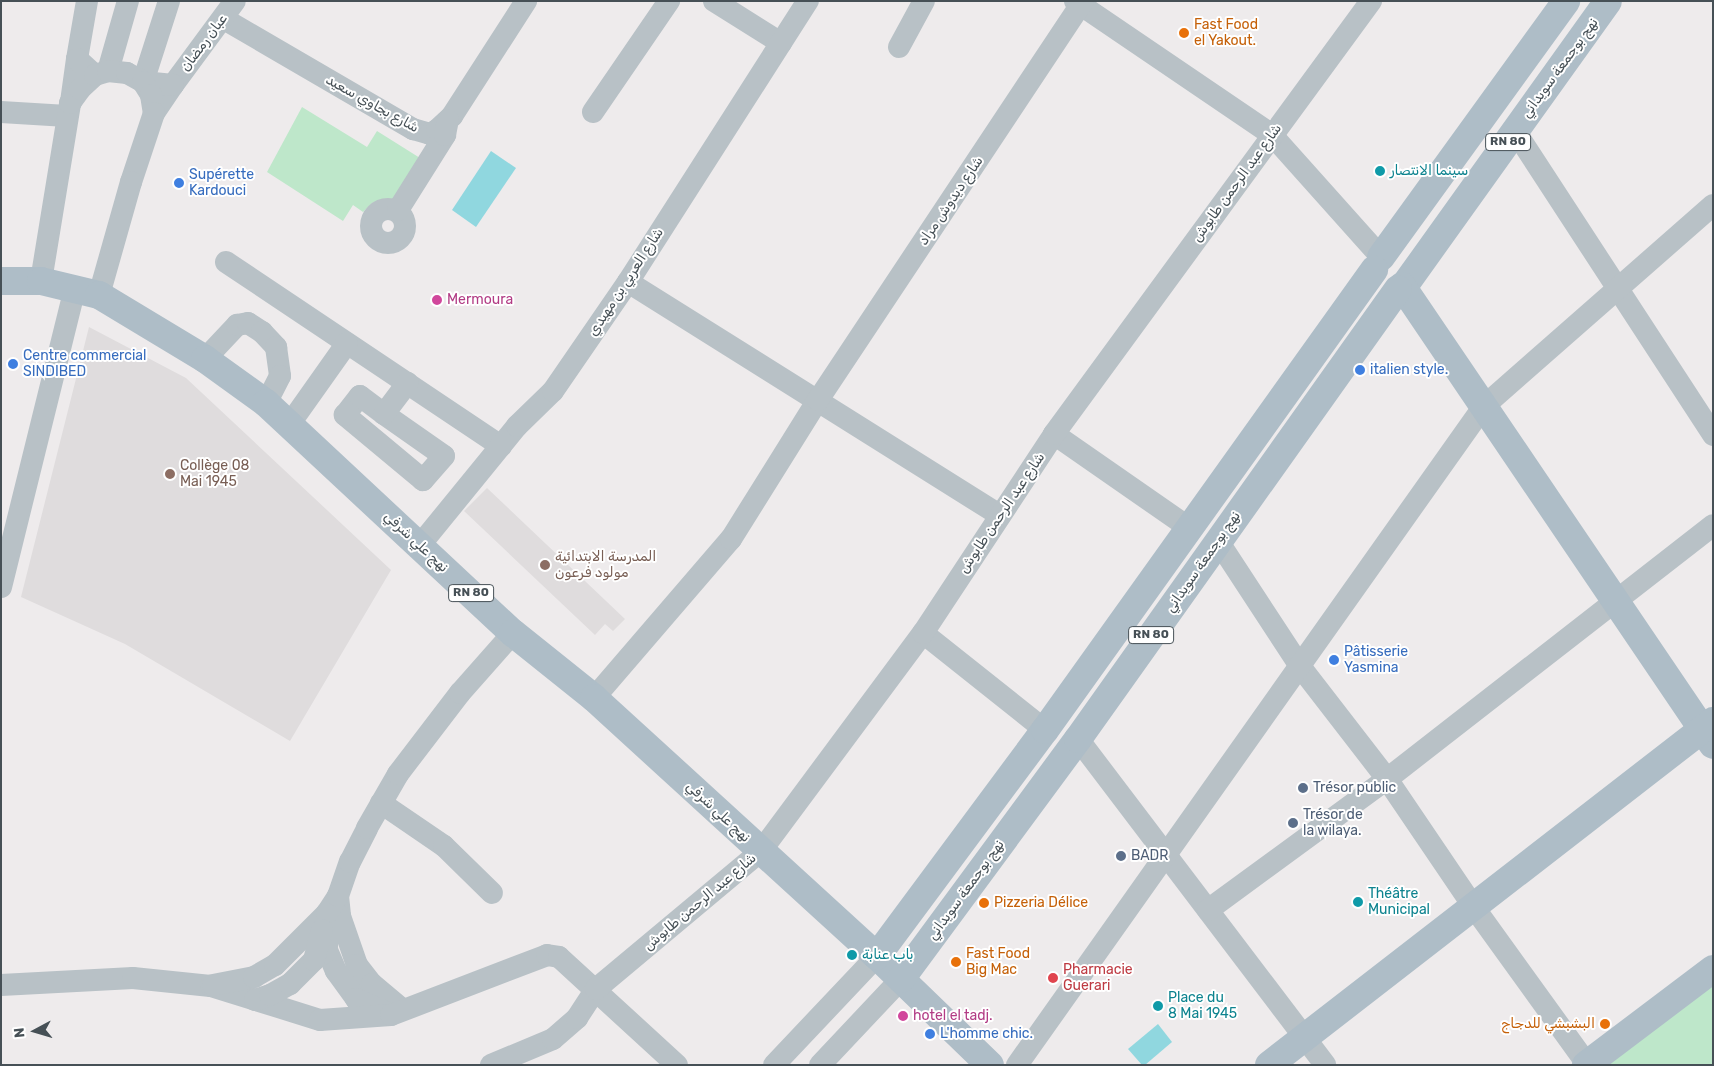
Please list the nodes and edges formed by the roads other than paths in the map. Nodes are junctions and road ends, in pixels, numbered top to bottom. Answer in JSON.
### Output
{"nodes":[{"id":1,"x":86,"y":1,"type":"edge"},
{"id":2,"x":128,"y":1,"type":"edge"},
{"id":3,"x":169,"y":1,"type":"edge"},
{"id":4,"x":526,"y":1,"type":"edge"},
{"id":5,"x":668,"y":1,"type":"edge"},
{"id":6,"x":714,"y":1,"type":"edge"},
{"id":7,"x":808,"y":1,"type":"edge"},
{"id":8,"x":924,"y":1,"type":"edge"},
{"id":9,"x":1371,"y":1,"type":"edge"},
{"id":10,"x":1566,"y":1,"type":"edge"},
{"id":11,"x":1608,"y":1,"type":"edge"},
{"id":12,"x":1080,"y":2,"type":"edge"},
{"id":13,"x":229,"y":10,"type":"edge"},
{"id":14,"x":781,"y":43,"type":"junction"},
{"id":15,"x":899,"y":47,"type":"dead end"},
{"id":16,"x":77,"y":60,"type":"junction"},
{"id":17,"x":102,"y":73,"type":"junction"},
{"id":18,"x":143,"y":82,"type":"junction"},
{"id":19,"x":174,"y":84,"type":"junction"},
{"id":20,"x":69,"y":110,"type":"junction"},
{"id":21,"x":1,"y":112,"type":"edge"},
{"id":22,"x":154,"y":112,"type":"junction"},
{"id":23,"x":593,"y":112,"type":"dead end"},
{"id":24,"x":448,"y":120,"type":"junction"},
{"id":25,"x":1515,"y":131,"type":"junction"},
{"id":26,"x":1272,"y":135,"type":"junction"},
{"id":27,"x":1713,"y":205,"type":"edge"},
{"id":28,"x":398,"y":210,"type":"dead end"},
{"id":29,"x":226,"y":262,"type":"dead end"},
{"id":30,"x":1378,"y":263,"type":"junction"},
{"id":31,"x":1,"y":281,"type":"edge"},
{"id":32,"x":41,"y":281,"type":"junction"},
{"id":33,"x":628,"y":282,"type":"junction"},
{"id":34,"x":1402,"y":286,"type":"junction"},
{"id":35,"x":1617,"y":287,"type":"junction"},
{"id":36,"x":87,"y":291,"type":"junction"},
{"id":37,"x":347,"y":343,"type":"junction"},
{"id":38,"x":205,"y":359,"type":"junction"},
{"id":39,"x":407,"y":383,"type":"junction"},
{"id":40,"x":818,"y":400,"type":"junction"},
{"id":41,"x":266,"y":403,"type":"junction"},
{"id":42,"x":1484,"y":407,"type":"junction"},
{"id":43,"x":384,"y":414,"type":"dead end"},
{"id":44,"x":289,"y":425,"type":"junction"},
{"id":45,"x":1054,"y":434,"type":"junction"},
{"id":46,"x":1713,"y":435,"type":"edge"},
{"id":47,"x":501,"y":446,"type":"junction"},
{"id":48,"x":1000,"y":515,"type":"junction"},
{"id":49,"x":1188,"y":527,"type":"junction"},
{"id":50,"x":1712,"y":528,"type":"edge"},
{"id":51,"x":1218,"y":541,"type":"junction"},
{"id":52,"x":420,"y":545,"type":"junction"},
{"id":53,"x":1,"y":587,"type":"edge"},
{"id":54,"x":1614,"y":600,"type":"junction"},
{"id":55,"x":513,"y":633,"type":"junction"},
{"id":56,"x":923,"y":633,"type":"junction"},
{"id":57,"x":1300,"y":664,"type":"junction"},
{"id":58,"x":594,"y":698,"type":"junction"},
{"id":59,"x":1045,"y":730,"type":"junction"},
{"id":60,"x":1709,"y":732,"type":"edge"},
{"id":61,"x":1078,"y":739,"type":"junction"},
{"id":62,"x":1387,"y":779,"type":"junction"},
{"id":63,"x":381,"y":803,"type":"junction"},
{"id":64,"x":760,"y":851,"type":"junction"},
{"id":65,"x":1165,"y":855,"type":"junction"},
{"id":66,"x":492,"y":893,"type":"dead end"},
{"id":67,"x":333,"y":904,"type":"junction"},
{"id":68,"x":1473,"y":906,"type":"junction"},
{"id":69,"x":1208,"y":910,"type":"junction"},
{"id":70,"x":877,"y":956,"type":"junction"},
{"id":71,"x":1713,"y":969,"type":"edge"},
{"id":72,"x":901,"y":979,"type":"junction"},
{"id":73,"x":1,"y":985,"type":"edge"},
{"id":74,"x":211,"y":986,"type":"junction"},
{"id":75,"x":596,"y":990,"type":"junction"},
{"id":76,"x":255,"y":1000,"type":"junction"},
{"id":77,"x":397,"y":1012,"type":"junction"},
{"id":78,"x":1304,"y":1038,"type":"junction"},
{"id":79,"x":1586,"y":1064,"type":"edge"},
{"id":80,"x":491,"y":1065,"type":"edge"},
{"id":81,"x":677,"y":1065,"type":"edge"},
{"id":82,"x":774,"y":1065,"type":"edge"},
{"id":83,"x":820,"y":1065,"type":"edge"},
{"id":84,"x":990,"y":1065,"type":"edge"},
{"id":85,"x":1017,"y":1065,"type":"edge"},
{"id":86,"x":1269,"y":1065,"type":"edge"},
{"id":87,"x":1325,"y":1065,"type":"edge"}],
"edges":[{"from":1,"to":16,"type":"street"},
{"from":2,"to":17,"type":"street"},
{"from":3,"to":18,"type":"street"},
{"from":4,"to":24,"type":"street","name":"شارع بجاوي سعيد"},
{"from":5,"to":23,"type":"street"},
{"from":6,"to":14,"type":"street"},
{"from":7,"to":14,"type":"street","name":"شارع العربي بن مهيدي"},
{"from":8,"to":15,"type":"street"},
{"from":9,"to":26,"type":"street","name":"شارع عبد الرحمن طابوش"},
{"from":10,"to":30,"type":"main road","number":"RN 80"},
{"from":11,"to":25,"type":"main road","name":"نهج بوجمعة سويداني","number":"RN 80"},
{"from":12,"to":26,"type":"street"},
{"from":12,"to":40,"type":"street","name":"شارع ديدوش مراد"},
{"from":13,"to":19,"type":"street","name":"عبان رمضان"},
{"from":13,"to":24,"type":"street","name":"شارع بجاوي سعيد"},
{"from":14,"to":33,"type":"street","name":"شارع العربي بن مهيدي"},
{"from":16,"to":17,"type":"street"},
{"from":16,"to":20,"type":"street"},
{"from":17,"to":18,"type":"street","name":"عبان رمضان"},
{"from":17,"to":20,"type":"street"},
{"from":18,"to":19,"type":"street","name":"عبان رمضان"},
{"from":18,"to":22,"type":"street"},
{"from":19,"to":22,"type":"street","name":"عبان رمضان"},
{"from":20,"to":21,"type":"street"},
{"from":20,"to":32,"type":"street"},
{"from":22,"to":36,"type":"street","name":"عبان رمضان"},
{"from":24,"to":28,"type":"street"},
{"from":25,"to":34,"type":"main road","name":"نهج بوجمعة سويداني","number":"RN 80"},
{"from":25,"to":35,"type":"street"},
{"from":26,"to":30,"type":"street"},
{"from":26,"to":45,"type":"street","name":"شارع عبد الرحمن طابوش"},
{"from":27,"to":35,"type":"street"},
{"from":29,"to":37,"type":"street"},
{"from":30,"to":34,"type":"main road"},
{"from":30,"to":49,"type":"main road","number":"RN 80"},
{"from":31,"to":32,"type":"main road","name":"نهج علي شرفي","number":"RN 80"},
{"from":32,"to":36,"type":"main road","name":"نهج علي شرفي","number":"RN 80"},
{"from":33,"to":40,"type":"street"},
{"from":33,"to":47,"type":"street","name":"شارع العربي بن مهيدي"},
{"from":34,"to":42,"type":"main road"},
{"from":34,"to":51,"type":"main road","name":"نهج بوجمعة سويداني","number":"RN 80"},
{"from":35,"to":42,"type":"street"},
{"from":35,"to":46,"type":"street"},
{"from":36,"to":38,"type":"main road","name":"نهج علي شرفي","number":"RN 80"},
{"from":36,"to":53,"type":"street","name":"عبان رمضان"},
{"from":37,"to":39,"type":"street"},
{"from":37,"to":44,"type":"street"},
{"from":38,"to":41,"type":"main road","name":"نهج علي شرفي","number":"RN 80"},
{"from":38,"to":41,"type":"street"},
{"from":39,"to":43,"type":"street"},
{"from":39,"to":47,"type":"street"},
{"from":40,"to":48,"type":"street"},
{"from":40,"to":58,"type":"street","name":"شارع ديدوش مراد"},
{"from":41,"to":44,"type":"main road","name":"نهج علي شرفي","number":"RN 80"},
{"from":42,"to":54,"type":"main road"},
{"from":42,"to":57,"type":"street"},
{"from":44,"to":52,"type":"main road","name":"نهج علي شرفي","number":"RN 80"},
{"from":45,"to":48,"type":"street","name":"شارع عبد الرحمن طابوش"},
{"from":45,"to":49,"type":"street"},
{"from":47,"to":52,"type":"street","name":"شارع العربي بن مهيدي"},
{"from":48,"to":56,"type":"street","name":"شارع عبد الرحمن طابوش"},
{"from":49,"to":59,"type":"main road","number":"RN 80"},
{"from":50,"to":54,"type":"street"},
{"from":51,"to":57,"type":"street"},
{"from":51,"to":61,"type":"main road","name":"نهج بوجمعة سويداني","number":"RN 80"},
{"from":52,"to":55,"type":"main road","name":"نهج علي شرفي","number":"RN 80"},
{"from":54,"to":60,"type":"main road"},
{"from":54,"to":62,"type":"street"},
{"from":55,"to":58,"type":"main road","name":"نهج علي شرفي","number":"RN 80"},
{"from":55,"to":63,"type":"street"},
{"from":56,"to":59,"type":"street"},
{"from":56,"to":64,"type":"street","name":"شارع عبد الرحمن طابوش"},
{"from":57,"to":62,"type":"street"},
{"from":57,"to":65,"type":"street"},
{"from":58,"to":64,"type":"main road","name":"نهج علي شرفي","number":"RN 80"},
{"from":59,"to":70,"type":"main road","number":"RN 80"},
{"from":60,"to":68,"type":"main road"},
{"from":61,"to":65,"type":"street"},
{"from":61,"to":72,"type":"main road","name":"نهج بوجمعة سويداني","number":"RN 80"},
{"from":62,"to":68,"type":"street"},
{"from":62,"to":69,"type":"street"},
{"from":63,"to":66,"type":"street"},
{"from":63,"to":67,"type":"street"},
{"from":64,"to":70,"type":"main road","name":"نهج علي شرفي","number":"RN 80"},
{"from":64,"to":75,"type":"street","name":"شارع عبد الرحمن طابوش"},
{"from":65,"to":69,"type":"street"},
{"from":65,"to":85,"type":"street"},
{"from":67,"to":74,"type":"street"},
{"from":67,"to":76,"type":"street"},
{"from":67,"to":77,"type":"street"},
{"from":68,"to":78,"type":"main road"},
{"from":68,"to":79,"type":"street"},
{"from":69,"to":78,"type":"street"},
{"from":70,"to":72,"type":"main road","name":"نهج علي شرفي","number":"RN 80"},
{"from":70,"to":82,"type":"street"},
{"from":71,"to":79,"type":"main road"},
{"from":72,"to":83,"type":"street"},
{"from":72,"to":84,"type":"main road","name":"نهج علي شرفي"},
{"from":73,"to":74,"type":"street"},
{"from":74,"to":76,"type":"street"},
{"from":75,"to":77,"type":"street"},
{"from":75,"to":80,"type":"street","name":"شارع عبد الرحمن طابوش"},
{"from":75,"to":81,"type":"street"},
{"from":76,"to":77,"type":"street"},
{"from":78,"to":86,"type":"main road"},
{"from":78,"to":87,"type":"street"}]}
